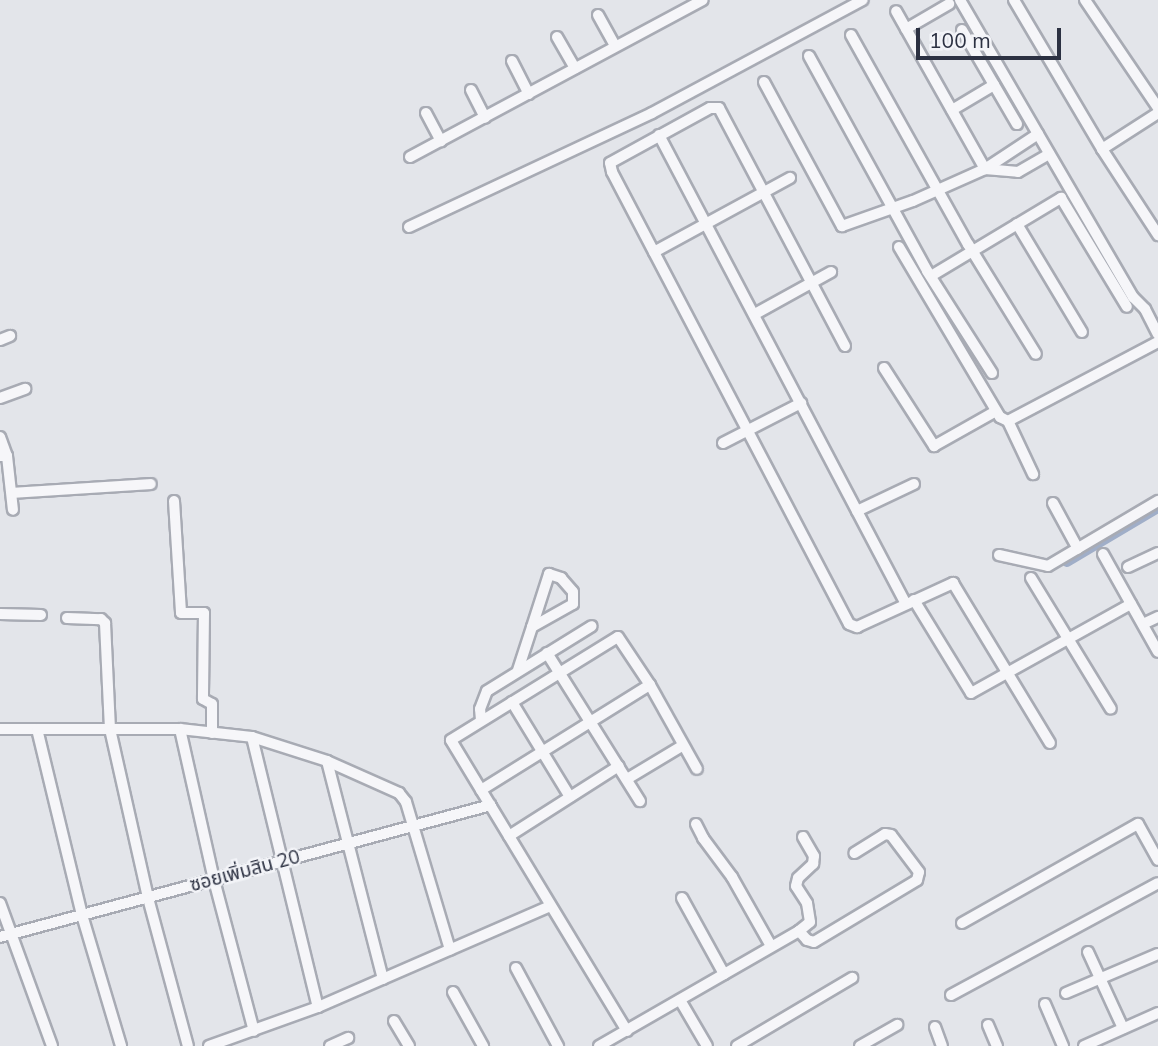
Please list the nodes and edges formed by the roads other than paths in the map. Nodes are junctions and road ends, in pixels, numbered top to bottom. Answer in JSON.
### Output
{"nodes":[{"id":1,"x":702,"y":0,"type":"edge"},
{"id":2,"x":863,"y":0,"type":"edge"},
{"id":3,"x":1014,"y":0,"type":"edge"},
{"id":4,"x":1085,"y":0,"type":"edge"},
{"id":5,"x":955,"y":2,"type":"edge"},
{"id":6,"x":896,"y":11,"type":"dead end"},
{"id":7,"x":598,"y":15,"type":"dead end"},
{"id":8,"x":906,"y":29,"type":"junction"},
{"id":9,"x":962,"y":30,"type":"dead end"},
{"id":10,"x":851,"y":35,"type":"dead end"},
{"id":11,"x":557,"y":37,"type":"dead end"},
{"id":12,"x":615,"y":46,"type":"junction"},
{"id":13,"x":809,"y":56,"type":"dead end"},
{"id":14,"x":512,"y":61,"type":"dead end"},
{"id":15,"x":575,"y":68,"type":"junction"},
{"id":16,"x":764,"y":82,"type":"dead end"},
{"id":17,"x":994,"y":85,"type":"junction"},
{"id":18,"x":471,"y":90,"type":"dead end"},
{"id":19,"x":529,"y":94,"type":"junction"},
{"id":20,"x":952,"y":110,"type":"junction"},
{"id":21,"x":1158,"y":111,"type":"edge"},
{"id":22,"x":426,"y":113,"type":"dead end"},
{"id":23,"x":485,"y":118,"type":"junction"},
{"id":24,"x":1017,"y":124,"type":"dead end"},
{"id":25,"x":1038,"y":134,"type":"junction"},
{"id":26,"x":659,"y":135,"type":"junction"},
{"id":27,"x":441,"y":141,"type":"junction"},
{"id":28,"x":1102,"y":149,"type":"junction"},
{"id":29,"x":1049,"y":154,"type":"junction"},
{"id":30,"x":410,"y":157,"type":"dead end"},
{"id":31,"x":985,"y":169,"type":"junction"},
{"id":32,"x":790,"y":178,"type":"dead end"},
{"id":33,"x":938,"y":190,"type":"junction"},
{"id":34,"x":763,"y":191,"type":"junction"},
{"id":35,"x":893,"y":208,"type":"junction"},
{"id":36,"x":706,"y":224,"type":"junction"},
{"id":37,"x":1017,"y":225,"type":"junction"},
{"id":38,"x":410,"y":227,"type":"dead end"},
{"id":39,"x":1158,"y":235,"type":"edge"},
{"id":40,"x":899,"y":247,"type":"dead end"},
{"id":41,"x":972,"y":251,"type":"junction"},
{"id":42,"x":654,"y":253,"type":"junction"},
{"id":43,"x":831,"y":272,"type":"dead end"},
{"id":44,"x":931,"y":276,"type":"junction"},
{"id":45,"x":812,"y":283,"type":"junction"},
{"id":46,"x":1127,"y":307,"type":"dead end"},
{"id":47,"x":755,"y":314,"type":"junction"},
{"id":48,"x":1082,"y":332,"type":"dead end"},
{"id":49,"x":1158,"y":334,"type":"edge"},
{"id":50,"x":1158,"y":342,"type":"edge"},
{"id":51,"x":845,"y":346,"type":"dead end"},
{"id":52,"x":1036,"y":354,"type":"dead end"},
{"id":53,"x":884,"y":368,"type":"dead end"},
{"id":54,"x":992,"y":373,"type":"dead end"},
{"id":55,"x":25,"y":389,"type":"dead end"},
{"id":56,"x":0,"y":398,"type":"edge"},
{"id":57,"x":802,"y":402,"type":"junction"},
{"id":58,"x":996,"y":411,"type":"junction"},
{"id":59,"x":1008,"y":421,"type":"junction"},
{"id":60,"x":748,"y":430,"type":"junction"},
{"id":61,"x":0,"y":437,"type":"edge"},
{"id":62,"x":723,"y":443,"type":"dead end"},
{"id":63,"x":4,"y":456,"type":"edge"},
{"id":64,"x":1033,"y":474,"type":"dead end"},
{"id":65,"x":151,"y":484,"type":"dead end"},
{"id":66,"x":914,"y":484,"type":"dead end"},
{"id":67,"x":12,"y":493,"type":"junction"},
{"id":68,"x":1158,"y":500,"type":"edge"},
{"id":69,"x":174,"y":501,"type":"dead end"},
{"id":70,"x":1053,"y":503,"type":"dead end"},
{"id":71,"x":13,"y":510,"type":"dead end"},
{"id":72,"x":857,"y":511,"type":"junction"},
{"id":73,"x":1078,"y":549,"type":"junction"},
{"id":74,"x":1158,"y":553,"type":"edge"},
{"id":75,"x":1103,"y":554,"type":"dead end"},
{"id":76,"x":999,"y":555,"type":"dead end"},
{"id":77,"x":1128,"y":567,"type":"dead end"},
{"id":78,"x":1031,"y":578,"type":"dead end"},
{"id":79,"x":910,"y":602,"type":"junction"},
{"id":80,"x":1131,"y":604,"type":"junction"},
{"id":81,"x":0,"y":614,"type":"edge"},
{"id":82,"x":41,"y":615,"type":"dead end"},
{"id":83,"x":1158,"y":617,"type":"edge"},
{"id":84,"x":67,"y":618,"type":"dead end"},
{"id":85,"x":1143,"y":624,"type":"junction"},
{"id":86,"x":592,"y":626,"type":"dead end"},
{"id":87,"x":532,"y":627,"type":"junction"},
{"id":88,"x":1069,"y":639,"type":"junction"},
{"id":89,"x":1158,"y":652,"type":"edge"},
{"id":90,"x":547,"y":653,"type":"junction"},
{"id":91,"x":518,"y":670,"type":"junction"},
{"id":92,"x":560,"y":673,"type":"junction"},
{"id":93,"x":1008,"y":673,"type":"junction"},
{"id":94,"x":650,"y":685,"type":"junction"},
{"id":95,"x":512,"y":702,"type":"junction"},
{"id":96,"x":1111,"y":709,"type":"dead end"},
{"id":97,"x":481,"y":720,"type":"junction"},
{"id":98,"x":592,"y":721,"type":"junction"},
{"id":99,"x":0,"y":729,"type":"edge"},
{"id":100,"x":110,"y":729,"type":"junction"},
{"id":101,"x":180,"y":729,"type":"junction"},
{"id":102,"x":37,"y":730,"type":"junction"},
{"id":103,"x":212,"y":733,"type":"junction"},
{"id":104,"x":252,"y":737,"type":"junction"},
{"id":105,"x":1050,"y":743,"type":"dead end"},
{"id":106,"x":682,"y":746,"type":"junction"},
{"id":107,"x":543,"y":751,"type":"junction"},
{"id":108,"x":327,"y":761,"type":"junction"},
{"id":109,"x":619,"y":766,"type":"junction"},
{"id":110,"x":696,"y":769,"type":"dead end"},
{"id":111,"x":626,"y":779,"type":"junction"},
{"id":112,"x":481,"y":790,"type":"junction"},
{"id":113,"x":570,"y":797,"type":"junction"},
{"id":114,"x":640,"y":801,"type":"dead end"},
{"id":115,"x":491,"y":806,"type":"junction"},
{"id":116,"x":696,"y":824,"type":"dead end"},
{"id":117,"x":414,"y":826,"type":"junction"},
{"id":118,"x":509,"y":836,"type":"junction"},
{"id":119,"x":803,"y":836,"type":"dead end"},
{"id":120,"x":347,"y":844,"type":"junction"},
{"id":121,"x":854,"y":853,"type":"dead end"},
{"id":122,"x":1158,"y":860,"type":"edge"},
{"id":123,"x":280,"y":862,"type":"junction"},
{"id":124,"x":214,"y":880,"type":"junction"},
{"id":125,"x":1158,"y":884,"type":"edge"},
{"id":126,"x":148,"y":898,"type":"junction"},
{"id":127,"x":682,"y":898,"type":"dead end"},
{"id":128,"x":0,"y":903,"type":"edge"},
{"id":129,"x":550,"y":906,"type":"junction"},
{"id":130,"x":82,"y":915,"type":"junction"},
{"id":131,"x":962,"y":923,"type":"dead end"},
{"id":132,"x":799,"y":931,"type":"junction"},
{"id":133,"x":5,"y":936,"type":"edge"},
{"id":134,"x":771,"y":946,"type":"junction"},
{"id":135,"x":450,"y":950,"type":"junction"},
{"id":136,"x":1088,"y":952,"type":"dead end"},
{"id":137,"x":1158,"y":954,"type":"edge"},
{"id":138,"x":516,"y":968,"type":"dead end"},
{"id":139,"x":724,"y":974,"type":"junction"},
{"id":140,"x":852,"y":978,"type":"dead end"},
{"id":141,"x":1100,"y":978,"type":"junction"},
{"id":142,"x":383,"y":979,"type":"junction"},
{"id":143,"x":453,"y":992,"type":"dead end"},
{"id":144,"x":1066,"y":993,"type":"dead end"},
{"id":145,"x":951,"y":995,"type":"dead end"},
{"id":146,"x":680,"y":1000,"type":"junction"},
{"id":147,"x":1045,"y":1004,"type":"dead end"},
{"id":148,"x":318,"y":1007,"type":"junction"},
{"id":149,"x":1158,"y":1013,"type":"edge"},
{"id":150,"x":394,"y":1021,"type":"dead end"},
{"id":151,"x":897,"y":1025,"type":"dead end"},
{"id":152,"x":989,"y":1025,"type":"dead end"},
{"id":153,"x":935,"y":1027,"type":"dead end"},
{"id":154,"x":1123,"y":1028,"type":"junction"},
{"id":155,"x":254,"y":1031,"type":"junction"},
{"id":156,"x":627,"y":1031,"type":"junction"},
{"id":157,"x":348,"y":1038,"type":"dead end"},
{"id":158,"x":52,"y":1046,"type":"edge"},
{"id":159,"x":121,"y":1046,"type":"edge"},
{"id":160,"x":188,"y":1046,"type":"edge"},
{"id":161,"x":209,"y":1046,"type":"edge"},
{"id":162,"x":330,"y":1046,"type":"edge"},
{"id":163,"x":409,"y":1046,"type":"edge"},
{"id":164,"x":483,"y":1046,"type":"edge"},
{"id":165,"x":558,"y":1046,"type":"edge"},
{"id":166,"x":599,"y":1046,"type":"edge"},
{"id":167,"x":707,"y":1046,"type":"edge"},
{"id":168,"x":737,"y":1046,"type":"edge"},
{"id":169,"x":860,"y":1046,"type":"edge"},
{"id":170,"x":942,"y":1046,"type":"edge"},
{"id":171,"x":997,"y":1046,"type":"edge"},
{"id":172,"x":1063,"y":1046,"type":"edge"},
{"id":173,"x":1084,"y":1046,"type":"edge"}],
"edges":[{"from":1,"to":12,"type":"street"},
{"from":2,"to":38,"type":"street"},
{"from":3,"to":28,"type":"street"},
{"from":4,"to":21,"type":"street"},
{"from":5,"to":8,"type":"street"},
{"from":5,"to":25,"type":"street"},
{"from":6,"to":8,"type":"street"},
{"from":7,"to":12,"type":"street"},
{"from":8,"to":20,"type":"street"},
{"from":9,"to":17,"type":"street"},
{"from":10,"to":33,"type":"street"},
{"from":11,"to":15,"type":"street"},
{"from":12,"to":15,"type":"street"},
{"from":13,"to":35,"type":"street"},
{"from":14,"to":19,"type":"street"},
{"from":15,"to":19,"type":"street"},
{"from":16,"to":35,"type":"street"},
{"from":17,"to":20,"type":"street"},
{"from":17,"to":24,"type":"street"},
{"from":18,"to":23,"type":"street"},
{"from":19,"to":23,"type":"street"},
{"from":20,"to":31,"type":"street"},
{"from":21,"to":28,"type":"street"},
{"from":22,"to":27,"type":"street"},
{"from":23,"to":27,"type":"street"},
{"from":25,"to":29,"type":"street"},
{"from":25,"to":31,"type":"street"},
{"from":26,"to":34,"type":"street"},
{"from":26,"to":36,"type":"street"},
{"from":26,"to":42,"type":"street"},
{"from":27,"to":30,"type":"street"},
{"from":28,"to":39,"type":"street"},
{"from":29,"to":31,"type":"street"},
{"from":29,"to":49,"type":"street"},
{"from":31,"to":33,"type":"street"},
{"from":32,"to":34,"type":"street"},
{"from":33,"to":35,"type":"street"},
{"from":33,"to":41,"type":"street"},
{"from":34,"to":36,"type":"street"},
{"from":34,"to":45,"type":"street"},
{"from":35,"to":44,"type":"street"},
{"from":36,"to":42,"type":"street"},
{"from":36,"to":47,"type":"street"},
{"from":37,"to":41,"type":"street"},
{"from":37,"to":46,"type":"street"},
{"from":37,"to":48,"type":"street"},
{"from":40,"to":58,"type":"street"},
{"from":41,"to":44,"type":"street"},
{"from":41,"to":52,"type":"street"},
{"from":42,"to":60,"type":"street"},
{"from":43,"to":45,"type":"street"},
{"from":44,"to":54,"type":"street"},
{"from":45,"to":47,"type":"street"},
{"from":45,"to":51,"type":"street"},
{"from":47,"to":57,"type":"street"},
{"from":50,"to":59,"type":"street"},
{"from":53,"to":58,"type":"street"},
{"from":55,"to":56,"type":"street"},
{"from":57,"to":60,"type":"street"},
{"from":57,"to":72,"type":"street"},
{"from":58,"to":59,"type":"street"},
{"from":59,"to":64,"type":"street"},
{"from":60,"to":62,"type":"street"},
{"from":60,"to":79,"type":"street"},
{"from":61,"to":63,"type":"street"},
{"from":63,"to":67,"type":"street"},
{"from":65,"to":67,"type":"street"},
{"from":66,"to":72,"type":"street"},
{"from":67,"to":71,"type":"street"},
{"from":68,"to":73,"type":"street"},
{"from":69,"to":103,"type":"street"},
{"from":70,"to":73,"type":"street"},
{"from":72,"to":79,"type":"street"},
{"from":73,"to":76,"type":"street"},
{"from":74,"to":77,"type":"street"},
{"from":75,"to":80,"type":"street"},
{"from":78,"to":88,"type":"street"},
{"from":79,"to":93,"type":"street"},
{"from":79,"to":93,"type":"street"},
{"from":80,"to":85,"type":"street"},
{"from":80,"to":88,"type":"street"},
{"from":81,"to":82,"type":"street"},
{"from":83,"to":85,"type":"street"},
{"from":84,"to":100,"type":"street"},
{"from":85,"to":89,"type":"street"},
{"from":86,"to":90,"type":"street"},
{"from":87,"to":87,"type":"street"},
{"from":87,"to":91,"type":"street"},
{"from":88,"to":93,"type":"street"},
{"from":88,"to":96,"type":"street"},
{"from":90,"to":91,"type":"street"},
{"from":90,"to":92,"type":"street"},
{"from":91,"to":97,"type":"street"},
{"from":92,"to":94,"type":"street"},
{"from":92,"to":95,"type":"street"},
{"from":92,"to":98,"type":"street"},
{"from":93,"to":105,"type":"street"},
{"from":94,"to":98,"type":"street"},
{"from":94,"to":106,"type":"street"},
{"from":95,"to":97,"type":"street"},
{"from":95,"to":107,"type":"street"},
{"from":97,"to":112,"type":"street"},
{"from":98,"to":107,"type":"street"},
{"from":98,"to":109,"type":"street"},
{"from":99,"to":102,"type":"street"},
{"from":100,"to":101,"type":"street"},
{"from":100,"to":102,"type":"street"},
{"from":100,"to":126,"type":"street"},
{"from":101,"to":103,"type":"street"},
{"from":101,"to":124,"type":"street"},
{"from":102,"to":130,"type":"street"},
{"from":103,"to":104,"type":"street"},
{"from":104,"to":108,"type":"street"},
{"from":104,"to":123,"type":"street"},
{"from":106,"to":110,"type":"street"},
{"from":106,"to":111,"type":"street"},
{"from":107,"to":112,"type":"street"},
{"from":107,"to":113,"type":"street"},
{"from":108,"to":117,"type":"street"},
{"from":108,"to":120,"type":"street"},
{"from":109,"to":111,"type":"street"},
{"from":109,"to":113,"type":"street"},
{"from":111,"to":114,"type":"street"},
{"from":112,"to":115,"type":"street"},
{"from":113,"to":118,"type":"street"},
{"from":115,"to":117,"type":"street","name":"ซอยเพิ่มสิน 20"},
{"from":115,"to":118,"type":"street"},
{"from":116,"to":134,"type":"street"},
{"from":117,"to":120,"type":"street","name":"ซอยเพิ่มสิน 20"},
{"from":117,"to":135,"type":"street"},
{"from":118,"to":129,"type":"street"},
{"from":119,"to":132,"type":"street"},
{"from":120,"to":123,"type":"street","name":"ซอยเพิ่มสิน 20"},
{"from":120,"to":142,"type":"street"},
{"from":121,"to":132,"type":"street"},
{"from":122,"to":131,"type":"street"},
{"from":123,"to":124,"type":"street","name":"ซอยเพิ่มสิน 20"},
{"from":123,"to":148,"type":"street"},
{"from":124,"to":126,"type":"street","name":"ซอยเพิ่มสิน 20"},
{"from":124,"to":155,"type":"street"},
{"from":125,"to":145,"type":"street"},
{"from":126,"to":130,"type":"street","name":"ซอยเพิ่มสิน 20"},
{"from":126,"to":160,"type":"street"},
{"from":127,"to":139,"type":"street"},
{"from":128,"to":133,"type":"street"},
{"from":129,"to":135,"type":"street"},
{"from":129,"to":156,"type":"street"},
{"from":130,"to":133,"type":"street","name":"ซอยเพิ่มสิน 20"},
{"from":130,"to":159,"type":"street"},
{"from":132,"to":134,"type":"street"},
{"from":133,"to":158,"type":"street"},
{"from":134,"to":139,"type":"street"},
{"from":135,"to":142,"type":"street"},
{"from":136,"to":141,"type":"street"},
{"from":137,"to":141,"type":"street"},
{"from":138,"to":165,"type":"street"},
{"from":139,"to":146,"type":"street"},
{"from":140,"to":168,"type":"street"},
{"from":141,"to":144,"type":"street"},
{"from":141,"to":154,"type":"street"},
{"from":142,"to":148,"type":"street"},
{"from":143,"to":164,"type":"street"},
{"from":146,"to":156,"type":"street"},
{"from":146,"to":167,"type":"street"},
{"from":147,"to":172,"type":"street"},
{"from":148,"to":155,"type":"street"},
{"from":149,"to":154,"type":"street"},
{"from":150,"to":163,"type":"street"},
{"from":151,"to":169,"type":"street"},
{"from":152,"to":171,"type":"street"},
{"from":153,"to":170,"type":"street"},
{"from":154,"to":173,"type":"street"},
{"from":155,"to":161,"type":"street"},
{"from":156,"to":166,"type":"street"},
{"from":157,"to":162,"type":"street"}]}
